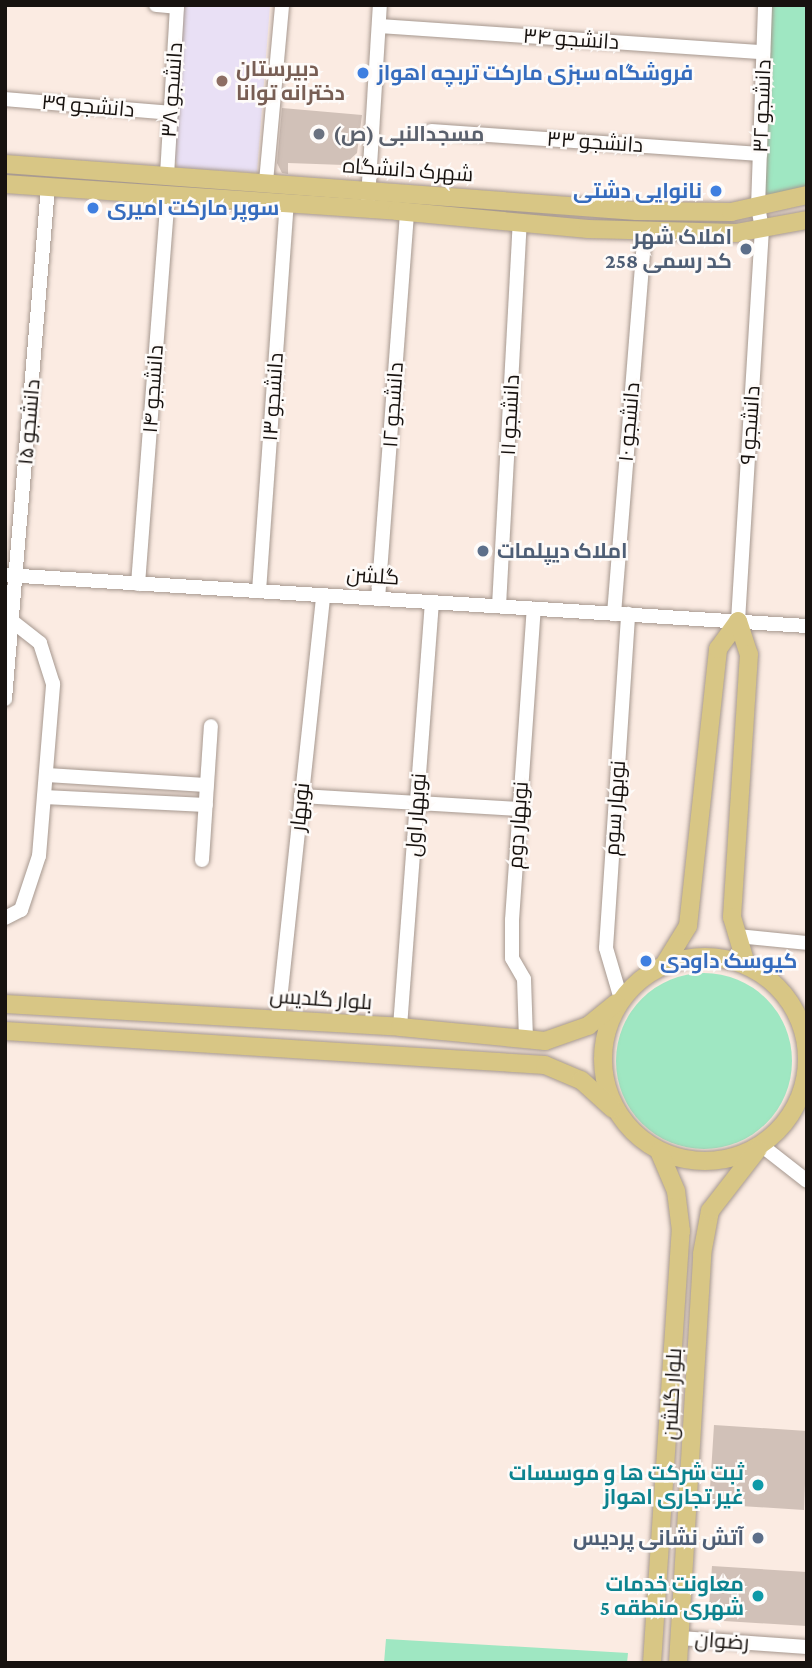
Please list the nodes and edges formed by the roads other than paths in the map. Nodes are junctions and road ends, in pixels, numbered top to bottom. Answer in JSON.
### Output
{"nodes":[{"id":1,"x":156,"y":5,"type":"edge"},
{"id":2,"x":282,"y":5,"type":"edge"},
{"id":3,"x":380,"y":5,"type":"edge"},
{"id":4,"x":765,"y":5,"type":"edge"},
{"id":5,"x":177,"y":6,"type":"edge"},
{"id":6,"x":379,"y":26,"type":"junction"},
{"id":7,"x":763,"y":52,"type":"junction"},
{"id":8,"x":5,"y":99,"type":"edge"},
{"id":9,"x":171,"y":113,"type":"junction"},
{"id":10,"x":431,"y":131,"type":"dead end"},
{"id":11,"x":760,"y":154,"type":"junction"},
{"id":12,"x":5,"y":164,"type":"edge"},
{"id":13,"x":167,"y":175,"type":"junction"},
{"id":14,"x":266,"y":182,"type":"junction"},
{"id":15,"x":5,"y":184,"type":"edge"},
{"id":16,"x":48,"y":187,"type":"junction"},
{"id":17,"x":368,"y":190,"type":"junction"},
{"id":18,"x":168,"y":195,"type":"junction"},
{"id":19,"x":807,"y":195,"type":"edge"},
{"id":20,"x":287,"y":203,"type":"junction"},
{"id":21,"x":758,"y":207,"type":"junction"},
{"id":22,"x":368,"y":209,"type":"junction"},
{"id":23,"x":407,"y":212,"type":"junction"},
{"id":24,"x":807,"y":220,"type":"edge"},
{"id":25,"x":520,"y":223,"type":"junction"},
{"id":26,"x":762,"y":229,"type":"junction"},
{"id":27,"x":645,"y":231,"type":"junction"},
{"id":28,"x":10,"y":576,"type":"edge"},
{"id":29,"x":138,"y":584,"type":"junction"},
{"id":30,"x":259,"y":591,"type":"junction"},
{"id":31,"x":323,"y":595,"type":"junction"},
{"id":32,"x":378,"y":599,"type":"junction"},
{"id":33,"x":432,"y":602,"type":"junction"},
{"id":34,"x":499,"y":606,"type":"junction"},
{"id":35,"x":534,"y":609,"type":"junction"},
{"id":36,"x":621,"y":614,"type":"junction"},
{"id":37,"x":12,"y":621,"type":"junction"},
{"id":38,"x":738,"y":621,"type":"junction"},
{"id":39,"x":807,"y":626,"type":"edge"},
{"id":40,"x":5,"y":699,"type":"edge"},
{"id":41,"x":211,"y":726,"type":"dead end"},
{"id":42,"x":46,"y":775,"type":"junction"},
{"id":43,"x":207,"y":785,"type":"junction"},
{"id":44,"x":301,"y":796,"type":"junction"},
{"id":45,"x":44,"y":797,"type":"junction"},
{"id":46,"x":417,"y":803,"type":"junction"},
{"id":47,"x":206,"y":805,"type":"junction"},
{"id":48,"x":519,"y":809,"type":"junction"},
{"id":49,"x":202,"y":860,"type":"dead end"},
{"id":50,"x":5,"y":918,"type":"edge"},
{"id":51,"x":737,"y":936,"type":"junction"},
{"id":52,"x":807,"y":943,"type":"edge"},
{"id":53,"x":746,"y":964,"type":"junction"},
{"id":54,"x":664,"y":965,"type":"junction"},
{"id":55,"x":621,"y":999,"type":"junction"},
{"id":56,"x":5,"y":1004,"type":"edge"},
{"id":57,"x":254,"y":1018,"type":"junction"},
{"id":58,"x":802,"y":1018,"type":"edge"},
{"id":59,"x":278,"y":1019,"type":"junction"},
{"id":60,"x":400,"y":1027,"type":"junction"},
{"id":61,"x":5,"y":1031,"type":"edge"},
{"id":62,"x":526,"y":1039,"type":"junction"},
{"id":63,"x":251,"y":1048,"type":"junction"},
{"id":64,"x":807,"y":1108,"type":"edge"},
{"id":65,"x":615,"y":1110,"type":"junction"},
{"id":66,"x":783,"y":1125,"type":"junction"},
{"id":67,"x":761,"y":1145,"type":"junction"},
{"id":68,"x":659,"y":1152,"type":"junction"},
{"id":69,"x":807,"y":1181,"type":"edge"},
{"id":70,"x":660,"y":1544,"type":"junction"},
{"id":71,"x":686,"y":1545,"type":"junction"},
{"id":72,"x":680,"y":1638,"type":"junction"},
{"id":73,"x":803,"y":1647,"type":"edge"},
{"id":74,"x":652,"y":1663,"type":"edge"},
{"id":75,"x":678,"y":1663,"type":"edge"},
{"id":76,"x":797,"y":1663,"type":"edge"}],
"edges":[{"from":1,"to":5,"type":"street"},
{"from":2,"to":14,"type":"street"},
{"from":3,"to":6,"type":"street"},
{"from":4,"to":7,"type":"street","name":"دانشجو ۳۲"},
{"from":5,"to":9,"type":"street","name":"دانشجو ۳۸"},
{"from":6,"to":7,"type":"street","name":"دانشجو ۳۴"},
{"from":6,"to":17,"type":"street"},
{"from":7,"to":11,"type":"street","name":"دانشجو ۳۲"},
{"from":8,"to":9,"type":"street","name":"دانشجو ۳۹"},
{"from":9,"to":13,"type":"street","name":"دانشجو ۳۸"},
{"from":10,"to":11,"type":"street","name":"دانشجو ۳۳"},
{"from":11,"to":21,"type":"street","name":"دانشجو ۳۲"},
{"from":12,"to":13,"type":"main road","name":"شهرک دانشگاه"},
{"from":13,"to":14,"type":"main road","name":"شهرک دانشگاه"},
{"from":14,"to":17,"type":"main road","name":"شهرک دانشگاه"},
{"from":15,"to":16,"type":"main road","name":"شهرک دانشگاه"},
{"from":16,"to":18,"type":"main road","name":"شهرک دانشگاه"},
{"from":16,"to":28,"type":"street","name":"دانشجو ۱۵"},
{"from":17,"to":21,"type":"main road","name":"شهرک دانشگاه"},
{"from":17,"to":22,"type":"street"},
{"from":18,"to":20,"type":"main road","name":"شهرک دانشگاه"},
{"from":18,"to":29,"type":"street","name":"دانشجو ۱۴"},
{"from":19,"to":21,"type":"main road","name":"شهرک دانشگاه"},
{"from":20,"to":22,"type":"main road","name":"شهرک دانشگاه"},
{"from":20,"to":30,"type":"street","name":"دانشجو ۱۳"},
{"from":21,"to":26,"type":"street","name":"دانشجو ۳۲"},
{"from":22,"to":23,"type":"main road","name":"شهرک دانشگاه"},
{"from":23,"to":25,"type":"main road","name":"شهرک دانشگاه"},
{"from":23,"to":32,"type":"street","name":"دانشجو ۱۲"},
{"from":24,"to":26,"type":"main road","name":"شهرک دانشگاه"},
{"from":25,"to":27,"type":"main road","name":"شهرک دانشگاه"},
{"from":25,"to":34,"type":"street","name":"دانشجو ۱۱"},
{"from":26,"to":27,"type":"main road","name":"شهرک دانشگاه"},
{"from":26,"to":38,"type":"street","name":"دانشجو ۹"},
{"from":27,"to":36,"type":"street","name":"دانشجو ۱۰"},
{"from":28,"to":29,"type":"street","name":"گلشن"},
{"from":28,"to":37,"type":"street","name":"دانشجو ۱۵"},
{"from":29,"to":30,"type":"street","name":"گلشن"},
{"from":30,"to":31,"type":"street","name":"گلشن"},
{"from":31,"to":32,"type":"street","name":"گلشن"},
{"from":31,"to":44,"type":"street","name":"نوبهار"},
{"from":32,"to":33,"type":"street","name":"گلشن"},
{"from":33,"to":34,"type":"street","name":"گلشن"},
{"from":33,"to":46,"type":"street","name":"نوبهار اول"},
{"from":34,"to":35,"type":"street","name":"گلشن"},
{"from":35,"to":36,"type":"street","name":"گلشن"},
{"from":35,"to":48,"type":"street","name":"نوبهار دوم"},
{"from":36,"to":38,"type":"street","name":"گلشن"},
{"from":36,"to":55,"type":"street","name":"نوبهار سوم"},
{"from":37,"to":40,"type":"street","name":"دانشجو ۱۵"},
{"from":37,"to":42,"type":"street"},
{"from":38,"to":39,"type":"street","name":"گلشن"},
{"from":38,"to":51,"type":"main road"},
{"from":38,"to":54,"type":"main road"},
{"from":41,"to":43,"type":"street"},
{"from":42,"to":43,"type":"street"},
{"from":42,"to":45,"type":"street"},
{"from":43,"to":47,"type":"street"},
{"from":44,"to":46,"type":"street"},
{"from":44,"to":59,"type":"street","name":"نوبهار"},
{"from":45,"to":47,"type":"street"},
{"from":45,"to":50,"type":"street"},
{"from":46,"to":48,"type":"street"},
{"from":46,"to":60,"type":"street","name":"نوبهار اول"},
{"from":47,"to":49,"type":"street"},
{"from":48,"to":62,"type":"street","name":"نوبهار دوم"},
{"from":51,"to":52,"type":"street"},
{"from":51,"to":53,"type":"main road"},
{"from":53,"to":54,"type":"main road"},
{"from":53,"to":58,"type":"main road"},
{"from":54,"to":55,"type":"main road"},
{"from":55,"to":62,"type":"main road","name":"بلوار گلدیس"},
{"from":55,"to":65,"type":"main road"},
{"from":56,"to":57,"type":"main road","name":"بلوار گلدیس"},
{"from":57,"to":59,"type":"main road","name":"بلوار گلدیس"},
{"from":57,"to":63,"type":"main road"},
{"from":58,"to":66,"type":"main road"},
{"from":59,"to":60,"type":"main road","name":"بلوار گلدیس"},
{"from":60,"to":62,"type":"main road","name":"بلوار گلدیس"},
{"from":61,"to":63,"type":"main road"},
{"from":63,"to":65,"type":"main road"},
{"from":64,"to":66,"type":"main road"},
{"from":65,"to":68,"type":"main road"},
{"from":66,"to":67,"type":"main road"},
{"from":67,"to":68,"type":"main road"},
{"from":67,"to":69,"type":"street"},
{"from":67,"to":71,"type":"main road","name":"بلوار گلشن"},
{"from":68,"to":70,"type":"main road","name":"بلوار گلشن"},
{"from":70,"to":71,"type":"main road"},
{"from":70,"to":74,"type":"main road","name":"بلوار گلشن"},
{"from":71,"to":72,"type":"main road","name":"بلوار گلشن"},
{"from":72,"to":73,"type":"street","name":"رضوان"},
{"from":72,"to":75,"type":"main road","name":"بلوار گلشن"},
{"from":73,"to":76,"type":"street"}]}
